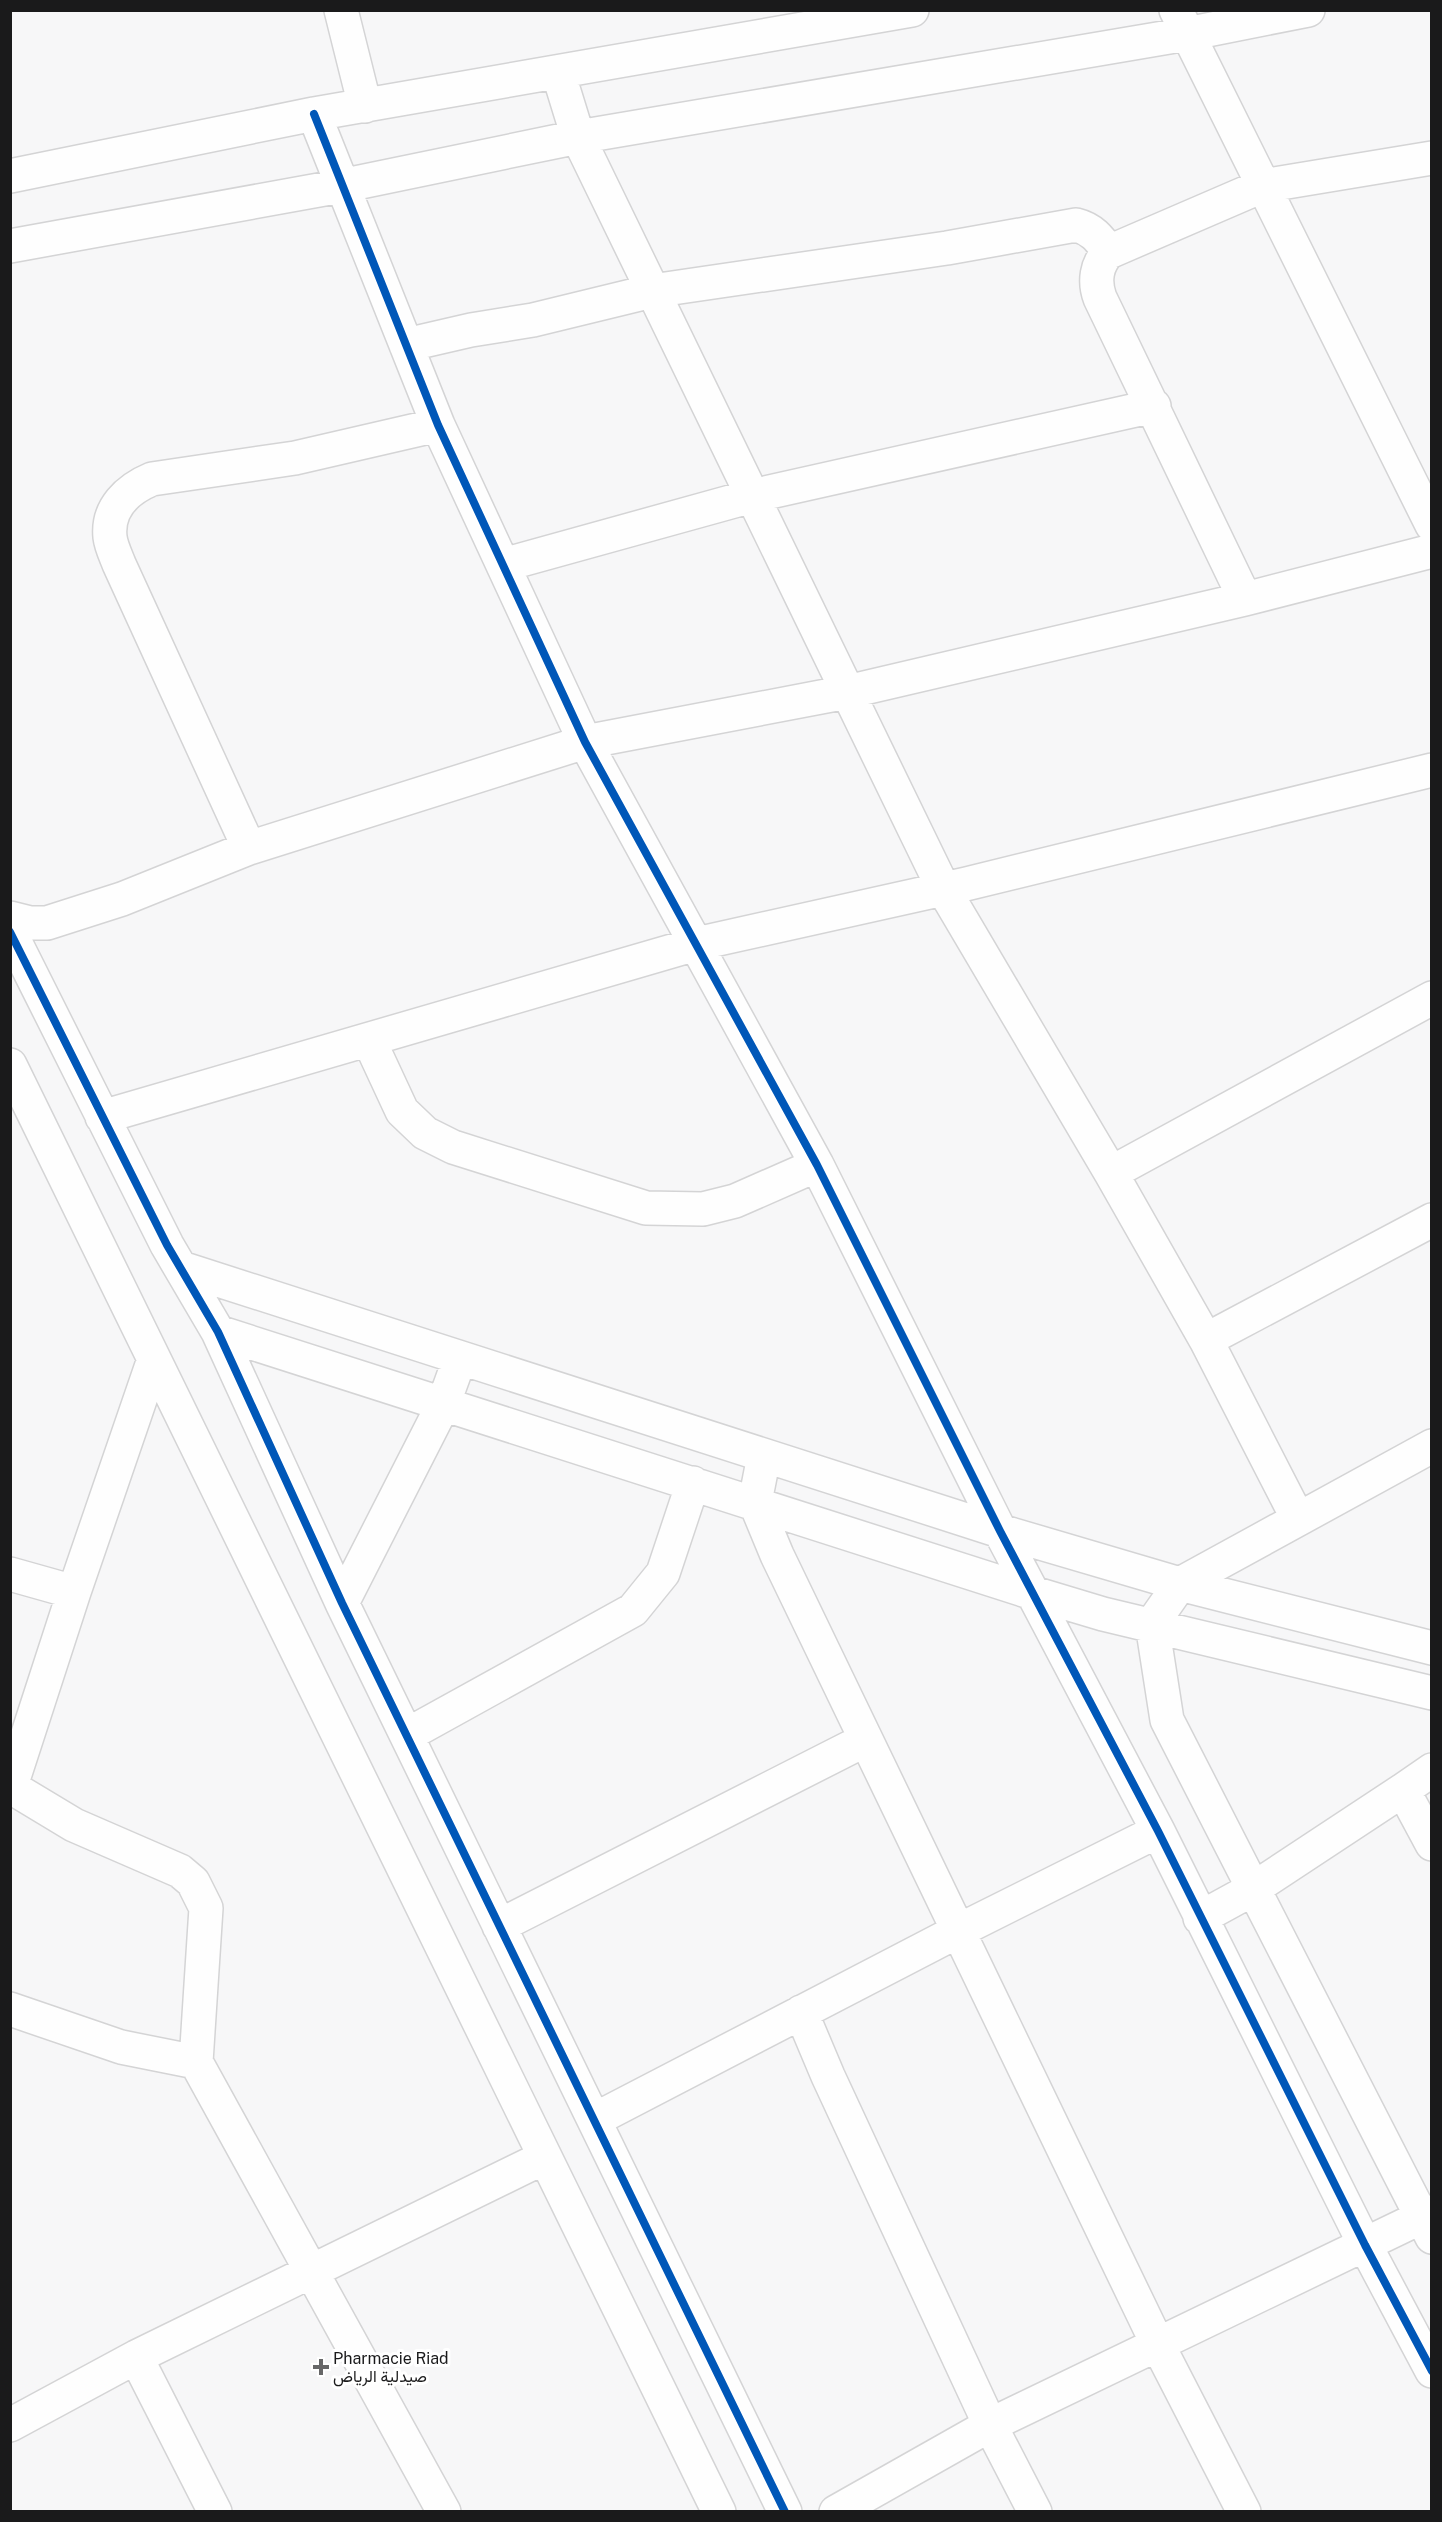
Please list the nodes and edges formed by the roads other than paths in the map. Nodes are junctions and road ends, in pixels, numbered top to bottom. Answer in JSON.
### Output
{"nodes":[{"id":1,"x":341,"y":10,"type":"edge"},
{"id":2,"x":912,"y":10,"type":"edge"},
{"id":3,"x":1308,"y":10,"type":"edge"},
{"id":4,"x":1181,"y":22,"type":"edge"},
{"id":5,"x":558,"y":72,"type":"junction"},
{"id":6,"x":365,"y":106,"type":"junction"},
{"id":7,"x":314,"y":114,"type":"junction"},
{"id":8,"x":578,"y":137,"type":"junction"},
{"id":9,"x":1431,"y":158,"type":"edge"},
{"id":10,"x":10,"y":176,"type":"edge"},
{"id":11,"x":341,"y":186,"type":"junction"},
{"id":12,"x":1262,"y":186,"type":"junction"},
{"id":13,"x":10,"y":246,"type":"edge"},
{"id":14,"x":1109,"y":252,"type":"junction"},
{"id":15,"x":652,"y":291,"type":"junction"},
{"id":16,"x":406,"y":345,"type":"junction"},
{"id":17,"x":1154,"y":406,"type":"junction"},
{"id":18,"x":438,"y":425,"type":"junction"},
{"id":19,"x":752,"y":496,"type":"junction"},
{"id":20,"x":1431,"y":525,"type":"edge"},
{"id":21,"x":1431,"y":551,"type":"edge"},
{"id":22,"x":502,"y":565,"type":"junction"},
{"id":23,"x":1245,"y":599,"type":"junction"},
{"id":24,"x":848,"y":692,"type":"junction"},
{"id":25,"x":585,"y":742,"type":"junction"},
{"id":26,"x":1431,"y":770,"type":"edge"},
{"id":27,"x":249,"y":848,"type":"junction"},
{"id":28,"x":944,"y":890,"type":"junction"},
{"id":29,"x":10,"y":918,"type":"edge"},
{"id":30,"x":10,"y":933,"type":"edge"},
{"id":31,"x":696,"y":944,"type":"junction"},
{"id":32,"x":1431,"y":998,"type":"edge"},
{"id":33,"x":369,"y":1040,"type":"junction"},
{"id":34,"x":10,"y":1065,"type":"edge"},
{"id":35,"x":102,"y":1117,"type":"junction"},
{"id":36,"x":23,"y":1120,"type":"edge"},
{"id":37,"x":817,"y":1165,"type":"junction"},
{"id":38,"x":1111,"y":1173,"type":"junction"},
{"id":39,"x":1431,"y":1220,"type":"edge"},
{"id":40,"x":182,"y":1268,"type":"junction"},
{"id":41,"x":218,"y":1332,"type":"junction"},
{"id":42,"x":1206,"y":1340,"type":"junction"},
{"id":43,"x":460,"y":1358,"type":"junction"},
{"id":44,"x":154,"y":1359,"type":"junction"},
{"id":45,"x":443,"y":1404,"type":"junction"},
{"id":46,"x":1431,"y":1446,"type":"edge"},
{"id":47,"x":764,"y":1456,"type":"junction"},
{"id":48,"x":693,"y":1483,"type":"junction"},
{"id":49,"x":755,"y":1502,"type":"junction"},
{"id":50,"x":1298,"y":1519,"type":"junction"},
{"id":51,"x":1000,"y":1532,"type":"junction"},
{"id":52,"x":10,"y":1574,"type":"edge"},
{"id":53,"x":1180,"y":1584,"type":"junction"},
{"id":54,"x":74,"y":1592,"type":"junction"},
{"id":55,"x":1033,"y":1593,"type":"junction"},
{"id":56,"x":342,"y":1604,"type":"junction"},
{"id":57,"x":1152,"y":1624,"type":"junction"},
{"id":58,"x":1431,"y":1648,"type":"edge"},
{"id":59,"x":1431,"y":1693,"type":"edge"},
{"id":60,"x":407,"y":1736,"type":"junction"},
{"id":61,"x":865,"y":1740,"type":"junction"},
{"id":62,"x":1431,"y":1770,"type":"edge"},
{"id":63,"x":11,"y":1788,"type":"edge"},
{"id":64,"x":1403,"y":1790,"type":"junction"},
{"id":65,"x":1158,"y":1831,"type":"junction"},
{"id":66,"x":1431,"y":1844,"type":"edge"},
{"id":67,"x":1253,"y":1889,"type":"junction"},
{"id":68,"x":1200,"y":1918,"type":"junction"},
{"id":69,"x":499,"y":1926,"type":"junction"},
{"id":70,"x":958,"y":1931,"type":"junction"},
{"id":71,"x":10,"y":2009,"type":"edge"},
{"id":72,"x":801,"y":2012,"type":"junction"},
{"id":73,"x":196,"y":2062,"type":"junction"},
{"id":74,"x":594,"y":2120,"type":"junction"},
{"id":75,"x":545,"y":2157,"type":"junction"},
{"id":76,"x":1428,"y":2222,"type":"edge"},
{"id":77,"x":1365,"y":2245,"type":"junction"},
{"id":78,"x":313,"y":2271,"type":"junction"},
{"id":79,"x":1158,"y":2344,"type":"junction"},
{"id":80,"x":136,"y":2357,"type":"junction"},
{"id":81,"x":1431,"y":2371,"type":"edge"},
{"id":82,"x":10,"y":2425,"type":"edge"},
{"id":83,"x":990,"y":2425,"type":"junction"},
{"id":84,"x":215,"y":2511,"type":"edge"},
{"id":85,"x":444,"y":2511,"type":"edge"},
{"id":86,"x":719,"y":2511,"type":"edge"},
{"id":87,"x":785,"y":2511,"type":"edge"},
{"id":88,"x":836,"y":2511,"type":"edge"},
{"id":89,"x":1035,"y":2511,"type":"edge"},
{"id":90,"x":1244,"y":2511,"type":"edge"}],
"edges":[{"from":1,"to":6,"type":"street"},
{"from":2,"to":5,"type":"street"},
{"from":3,"to":4,"type":"street"},
{"from":4,"to":8,"type":"street"},
{"from":4,"to":12,"type":"street"},
{"from":5,"to":6,"type":"street"},
{"from":5,"to":8,"type":"street"},
{"from":6,"to":7,"type":"street"},
{"from":7,"to":10,"type":"street"},
{"from":7,"to":11,"type":"street"},
{"from":8,"to":11,"type":"street"},
{"from":8,"to":15,"type":"street"},
{"from":9,"to":12,"type":"street"},
{"from":11,"to":13,"type":"street"},
{"from":11,"to":16,"type":"street"},
{"from":12,"to":14,"type":"street"},
{"from":12,"to":20,"type":"street"},
{"from":14,"to":15,"type":"street"},
{"from":14,"to":17,"type":"street"},
{"from":15,"to":16,"type":"street"},
{"from":15,"to":19,"type":"street"},
{"from":16,"to":18,"type":"street"},
{"from":17,"to":19,"type":"street"},
{"from":17,"to":23,"type":"street"},
{"from":18,"to":22,"type":"street"},
{"from":18,"to":27,"type":"street"},
{"from":19,"to":22,"type":"street"},
{"from":19,"to":24,"type":"street"},
{"from":21,"to":23,"type":"street"},
{"from":22,"to":25,"type":"street"},
{"from":23,"to":24,"type":"street"},
{"from":24,"to":25,"type":"street"},
{"from":24,"to":28,"type":"street"},
{"from":25,"to":27,"type":"street"},
{"from":25,"to":31,"type":"street"},
{"from":26,"to":28,"type":"street"},
{"from":27,"to":29,"type":"street"},
{"from":28,"to":31,"type":"street"},
{"from":28,"to":38,"type":"street"},
{"from":30,"to":35,"type":"street"},
{"from":31,"to":33,"type":"street"},
{"from":31,"to":37,"type":"street"},
{"from":32,"to":38,"type":"street"},
{"from":33,"to":35,"type":"street"},
{"from":33,"to":37,"type":"street"},
{"from":34,"to":36,"type":"street"},
{"from":35,"to":40,"type":"street"},
{"from":36,"to":44,"type":"street"},
{"from":37,"to":51,"type":"street"},
{"from":38,"to":42,"type":"street"},
{"from":39,"to":42,"type":"street"},
{"from":40,"to":41,"type":"street"},
{"from":40,"to":43,"type":"street"},
{"from":41,"to":45,"type":"street"},
{"from":41,"to":56,"type":"street"},
{"from":42,"to":50,"type":"street"},
{"from":43,"to":45,"type":"street"},
{"from":43,"to":47,"type":"street"},
{"from":44,"to":54,"type":"street"},
{"from":44,"to":75,"type":"street"},
{"from":45,"to":48,"type":"street"},
{"from":45,"to":56,"type":"street"},
{"from":46,"to":50,"type":"street"},
{"from":47,"to":49,"type":"street"},
{"from":47,"to":51,"type":"street"},
{"from":48,"to":49,"type":"street"},
{"from":48,"to":60,"type":"street"},
{"from":49,"to":55,"type":"street"},
{"from":49,"to":61,"type":"street"},
{"from":50,"to":53,"type":"street"},
{"from":51,"to":53,"type":"street"},
{"from":51,"to":55,"type":"street"},
{"from":52,"to":54,"type":"street"},
{"from":53,"to":57,"type":"street"},
{"from":53,"to":58,"type":"street"},
{"from":54,"to":63,"type":"street"},
{"from":55,"to":57,"type":"street"},
{"from":55,"to":65,"type":"street"},
{"from":56,"to":60,"type":"street"},
{"from":57,"to":59,"type":"street"},
{"from":57,"to":67,"type":"street"},
{"from":60,"to":69,"type":"street"},
{"from":61,"to":69,"type":"street"},
{"from":61,"to":70,"type":"street"},
{"from":62,"to":64,"type":"street"},
{"from":63,"to":73,"type":"street"},
{"from":64,"to":66,"type":"street"},
{"from":64,"to":67,"type":"street"},
{"from":65,"to":68,"type":"street"},
{"from":65,"to":70,"type":"street"},
{"from":67,"to":68,"type":"street"},
{"from":67,"to":76,"type":"street"},
{"from":68,"to":77,"type":"street"},
{"from":69,"to":74,"type":"street"},
{"from":70,"to":72,"type":"street"},
{"from":70,"to":79,"type":"street"},
{"from":71,"to":73,"type":"street"},
{"from":72,"to":74,"type":"street"},
{"from":72,"to":83,"type":"street"},
{"from":73,"to":78,"type":"street"},
{"from":74,"to":87,"type":"street"},
{"from":75,"to":78,"type":"street"},
{"from":75,"to":86,"type":"street"},
{"from":76,"to":77,"type":"street"},
{"from":77,"to":79,"type":"street"},
{"from":77,"to":81,"type":"street"},
{"from":78,"to":80,"type":"street"},
{"from":78,"to":85,"type":"street"},
{"from":79,"to":83,"type":"street"},
{"from":79,"to":90,"type":"street"},
{"from":80,"to":82,"type":"street"},
{"from":80,"to":84,"type":"street"},
{"from":83,"to":88,"type":"street"},
{"from":83,"to":89,"type":"street"}]}
